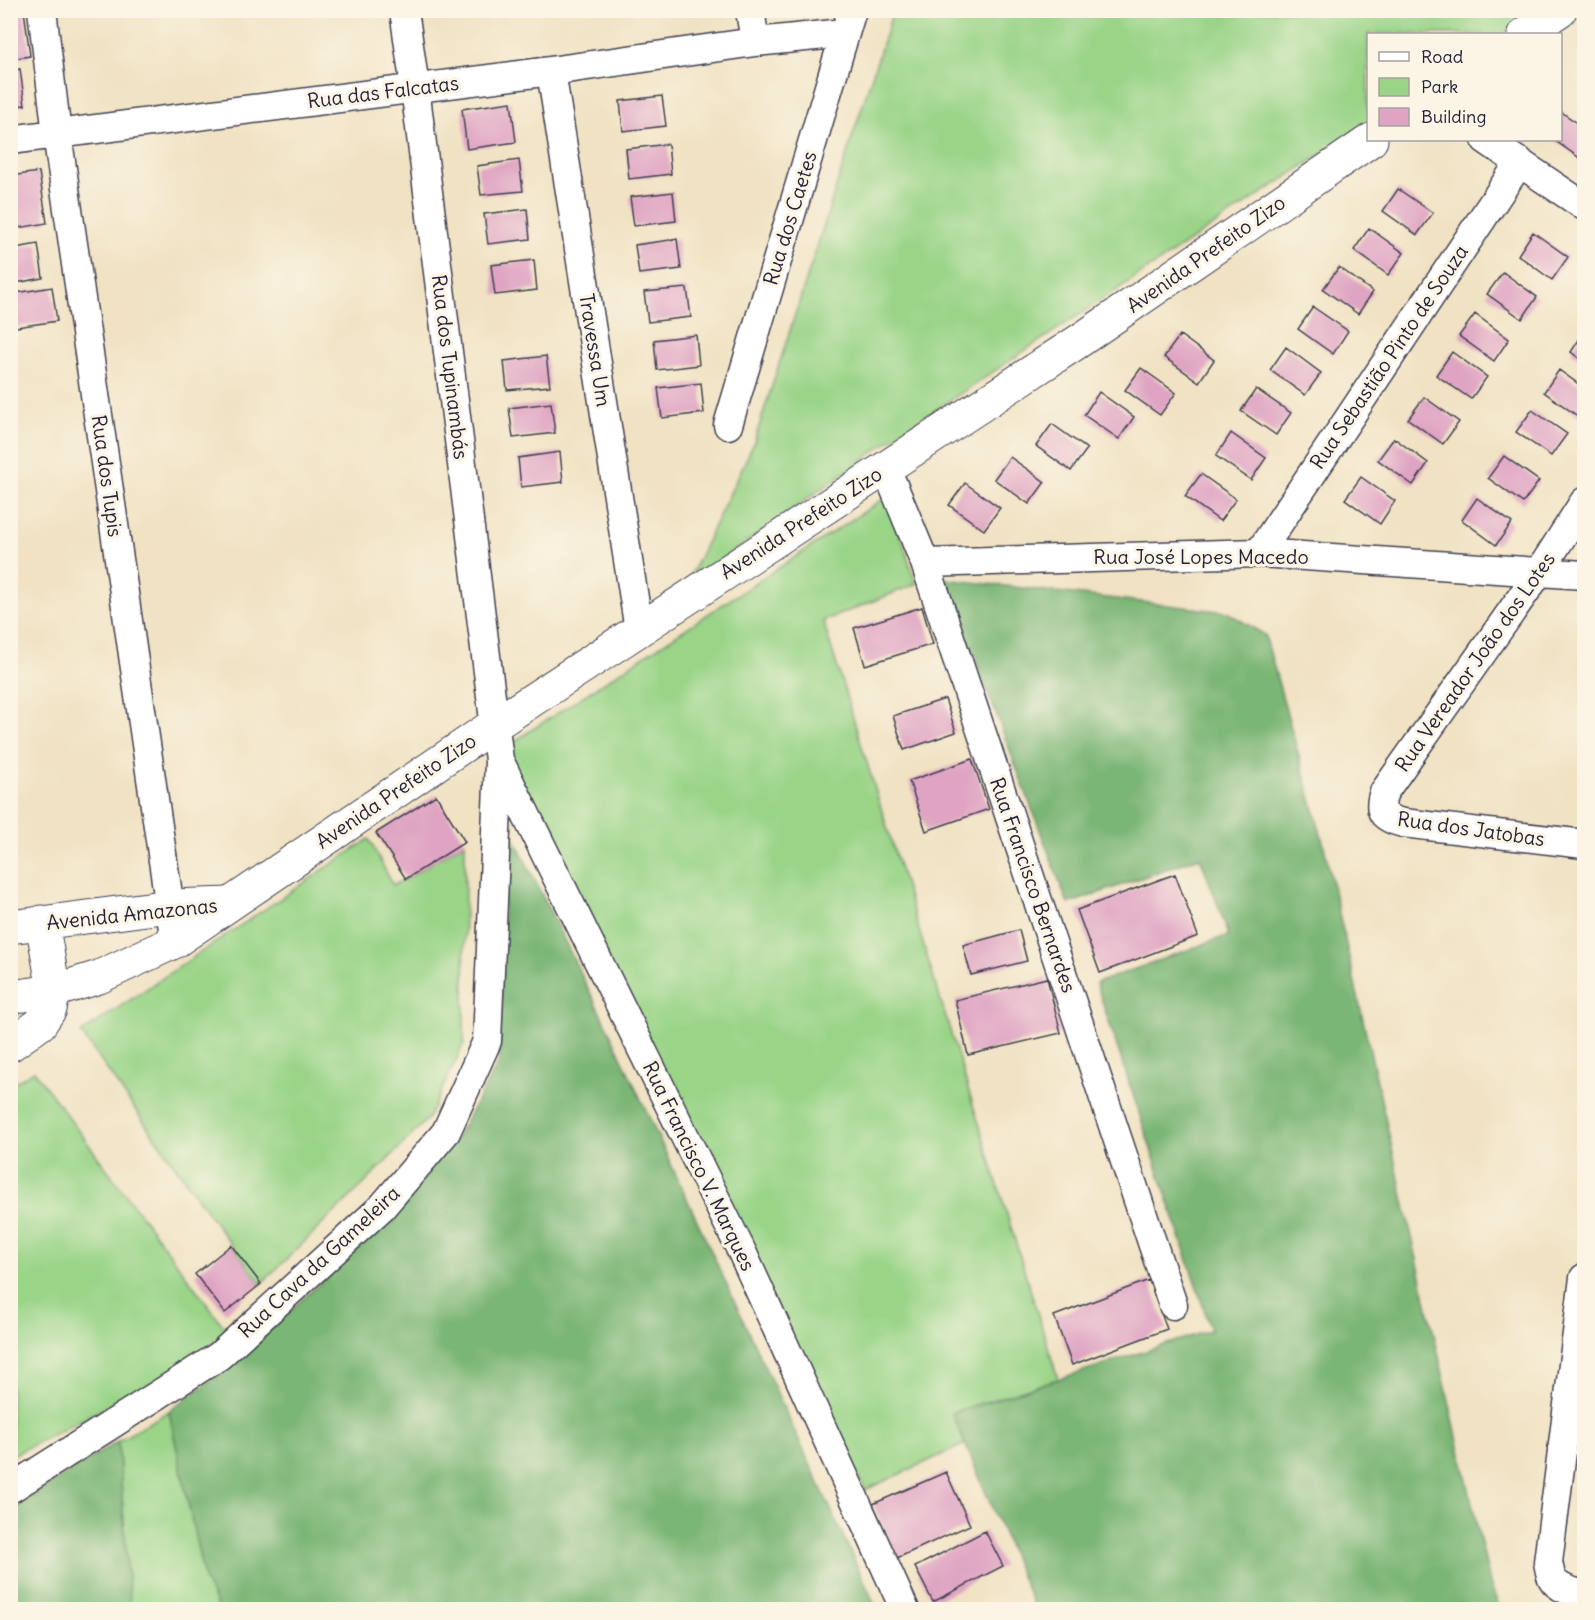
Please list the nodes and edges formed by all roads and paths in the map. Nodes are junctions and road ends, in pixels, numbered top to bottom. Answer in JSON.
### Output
{"nodes":[{"id":1,"x":42,"y":10,"type":"edge"},
{"id":2,"x":404,"y":10,"type":"edge"},
{"id":3,"x":750,"y":10,"type":"edge"},
{"id":4,"x":1560,"y":10,"type":"edge"},
{"id":5,"x":848,"y":22,"type":"edge"},
{"id":6,"x":1526,"y":33,"type":"edge"},
{"id":7,"x":754,"y":42,"type":"junction"},
{"id":8,"x":551,"y":71,"type":"junction"},
{"id":9,"x":415,"y":88,"type":"junction"},
{"id":10,"x":57,"y":134,"type":"junction"},
{"id":11,"x":10,"y":140,"type":"edge"},
{"id":12,"x":1370,"y":141,"type":"edge"},
{"id":13,"x":1488,"y":141,"type":"edge"},
{"id":14,"x":1520,"y":162,"type":"junction"},
{"id":15,"x":1584,"y":206,"type":"edge"},
{"id":16,"x":729,"y":425,"type":"dead end"},
{"id":17,"x":886,"y":468,"type":"junction"},
{"id":18,"x":1584,"y":502,"type":"edge"},
{"id":19,"x":1259,"y":553,"type":"junction"},
{"id":20,"x":925,"y":563,"type":"junction"},
{"id":21,"x":1540,"y":571,"type":"junction"},
{"id":22,"x":1584,"y":575,"type":"edge"},
{"id":23,"x":639,"y":630,"type":"junction"},
{"id":24,"x":494,"y":724,"type":"junction"},
{"id":25,"x":499,"y":760,"type":"junction"},
{"id":26,"x":1384,"y":792,"type":"joint"},
{"id":27,"x":1584,"y":844,"type":"edge"},
{"id":28,"x":230,"y":904,"type":"junction"},
{"id":29,"x":170,"y":906,"type":"junction"},
{"id":30,"x":42,"y":922,"type":"junction"},
{"id":31,"x":10,"y":927,"type":"edge"},
{"id":32,"x":174,"y":942,"type":"junction"},
{"id":33,"x":54,"y":991,"type":"junction"},
{"id":34,"x":10,"y":997,"type":"edge"},
{"id":35,"x":10,"y":1045,"type":"edge"},
{"id":36,"x":1584,"y":1278,"type":"edge"},
{"id":37,"x":1173,"y":1305,"type":"dead end"},
{"id":38,"x":10,"y":1489,"type":"edge"},
{"id":39,"x":1584,"y":1594,"type":"edge"},
{"id":40,"x":905,"y":1610,"type":"edge"}],
"edges":[{"from":1,"to":10,"type":"street","name":"Rua dos Tupis"},
{"from":2,"to":9,"type":"street","name":"Rua dos Tupinambás"},
{"from":3,"to":7,"type":"street"},
{"from":4,"to":6,"type":"main road"},
{"from":5,"to":7,"type":"street","name":"Rua das Falcatas"},
{"from":5,"to":16,"type":"street","name":"Rua dos Caetes"},
{"from":7,"to":8,"type":"street","name":"Rua das Falcatas"},
{"from":8,"to":9,"type":"street","name":"Rua das Falcatas"},
{"from":8,"to":23,"type":"street","name":"Travessa Um"},
{"from":9,"to":10,"type":"street","name":"Rua das Falcatas"},
{"from":9,"to":24,"type":"street","name":"Rua dos Tupinambás"},
{"from":10,"to":11,"type":"street","name":"Rua das Falcatas"},
{"from":10,"to":29,"type":"street","name":"Rua dos Tupis"},
{"from":12,"to":17,"type":"main road","name":"Avenida Prefeito Zizo"},
{"from":13,"to":14,"type":"street"},
{"from":14,"to":15,"type":"street"},
{"from":14,"to":19,"type":"street","name":"Rua Sebastião Pinto de Souza"},
{"from":17,"to":20,"type":"street","name":"Rua Francisco Bernardes"},
{"from":17,"to":23,"type":"main road","name":"Avenida Prefeito Zizo"},
{"from":18,"to":21,"type":"street","name":"Rua Vereador João dos Lotes"},
{"from":19,"to":20,"type":"street","name":"Rua José Lopes Macedo"},
{"from":19,"to":21,"type":"street","name":"Rua José Lopes Macedo"},
{"from":20,"to":37,"type":"street","name":"Rua Francisco Bernardes"},
{"from":21,"to":22,"type":"street","name":"Rua José Lopes Macedo"},
{"from":21,"to":26,"type":"street","name":"Rua Vereador João dos Lotes"},
{"from":23,"to":24,"type":"main road","name":"Avenida Prefeito Zizo"},
{"from":24,"to":25,"type":"street","name":"Rua Francisco V. Marques"},
{"from":24,"to":28,"type":"main road","name":"Avenida Prefeito Zizo"},
{"from":25,"to":38,"type":"street","name":"Rua Cava da Gameleira"},
{"from":25,"to":40,"type":"street","name":"Rua Francisco V. Marques"},
{"from":26,"to":27,"type":"street","name":"Rua dos Jatobas"},
{"from":28,"to":29,"type":"main road","name":"Avenida Amazonas"},
{"from":28,"to":32,"type":"main road","name":"Avenida Amazonas"},
{"from":29,"to":30,"type":"main road","name":"Avenida Amazonas"},
{"from":29,"to":32,"type":"street","name":"Rua dos Tupis"},
{"from":30,"to":31,"type":"main road","name":"Avenida Amazonas"},
{"from":30,"to":33,"type":"main road"},
{"from":32,"to":33,"type":"main road","name":"Avenida Amazonas"},
{"from":33,"to":34,"type":"main road","name":"Avenida Amazonas"},
{"from":33,"to":35,"type":"main road"},
{"from":36,"to":39,"type":"street"}]}
